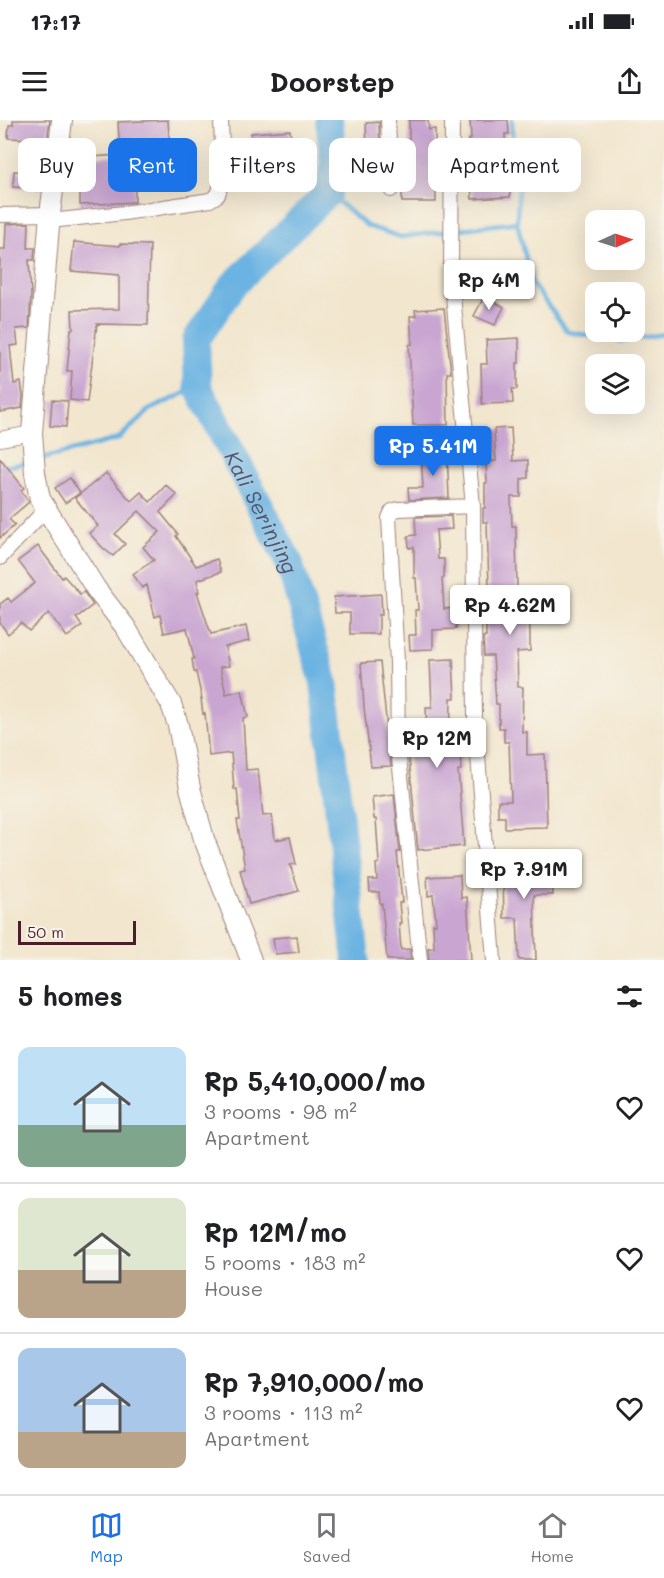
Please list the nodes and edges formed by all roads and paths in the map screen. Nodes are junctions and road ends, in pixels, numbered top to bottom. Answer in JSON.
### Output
{"nodes":[{"id":1,"x":62,"y":120,"type":"edge"},
{"id":2,"x":221,"y":120,"type":"edge"},
{"id":3,"x":388,"y":120,"type":"edge"},
{"id":4,"x":452,"y":120,"type":"edge"},
{"id":5,"x":389,"y":138,"type":"edge"},
{"id":6,"x":0,"y":215,"type":"edge"},
{"id":7,"x":50,"y":218,"type":"junction"},
{"id":8,"x":0,"y":439,"type":"edge"},
{"id":9,"x":32,"y":439,"type":"junction"},
{"id":10,"x":473,"y":506,"type":"junction"},
{"id":11,"x":46,"y":509,"type":"junction"},
{"id":12,"x":0,"y":558,"type":"edge"},
{"id":13,"x":251,"y":960,"type":"edge"},
{"id":14,"x":420,"y":960,"type":"edge"},
{"id":15,"x":494,"y":960,"type":"edge"}],
"edges":[{"from":1,"to":7,"type":"main road"},
{"from":2,"to":7,"type":"street"},
{"from":3,"to":5,"type":"street"},
{"from":4,"to":10,"type":"street"},
{"from":6,"to":7,"type":"street"},
{"from":7,"to":9,"type":"main road"},
{"from":8,"to":9,"type":"street"},
{"from":9,"to":11,"type":"main road"},
{"from":10,"to":14,"type":"street"},
{"from":10,"to":15,"type":"street"},
{"from":11,"to":12,"type":"street"},
{"from":11,"to":13,"type":"main road"}]}
